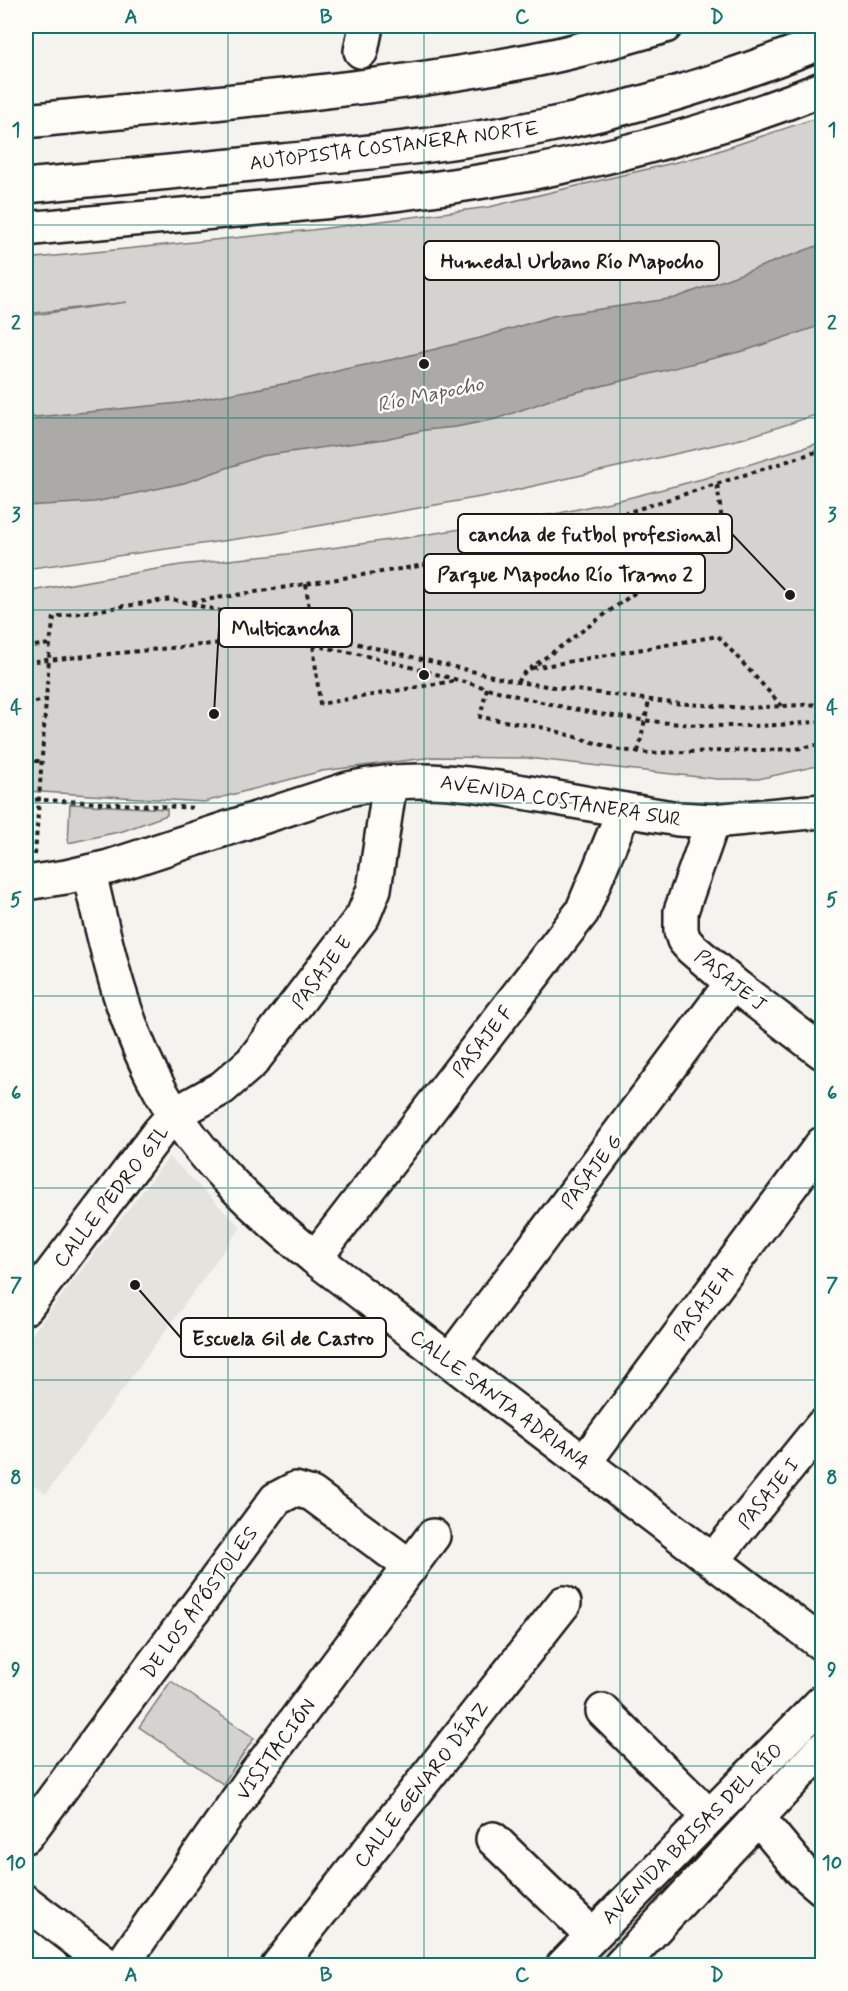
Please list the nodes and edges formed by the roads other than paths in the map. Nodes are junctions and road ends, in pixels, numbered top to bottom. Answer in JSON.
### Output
{"nodes":[{"id":1,"x":647,"y":28,"type":"edge"},
{"id":2,"x":822,"y":42,"type":"edge"},
{"id":3,"x":822,"y":89,"type":"edge"},
{"id":4,"x":26,"y":121,"type":"edge"},
{"id":5,"x":26,"y":186,"type":"edge"},
{"id":6,"x":26,"y":229,"type":"edge"},
{"id":7,"x":390,"y":783,"type":"junction"},
{"id":8,"x":624,"y":810,"type":"junction"},
{"id":9,"x":822,"y":815,"type":"edge"},
{"id":10,"x":713,"y":821,"type":"junction"},
{"id":11,"x":30,"y":871,"type":"edge"},
{"id":12,"x":89,"y":872,"type":"junction"},
{"id":13,"x":732,"y":982,"type":"junction"},
{"id":14,"x":822,"y":1052,"type":"edge"},
{"id":15,"x":175,"y":1114,"type":"junction"},
{"id":16,"x":822,"y":1144,"type":"edge"},
{"id":17,"x":315,"y":1258,"type":"junction"},
{"id":18,"x":26,"y":1307,"type":"edge"},
{"id":19,"x":450,"y":1360,"type":"junction"},
{"id":20,"x":822,"y":1426,"type":"edge"},
{"id":21,"x":584,"y":1463,"type":"junction"},
{"id":22,"x":433,"y":1536,"type":"dead end"},
{"id":23,"x":713,"y":1560,"type":"junction"},
{"id":24,"x":411,"y":1568,"type":"junction"},
{"id":25,"x":564,"y":1602,"type":"dead end"},
{"id":26,"x":822,"y":1644,"type":"edge"},
{"id":27,"x":822,"y":1702,"type":"edge"},
{"id":28,"x":603,"y":1711,"type":"dead end"},
{"id":29,"x":822,"y":1749,"type":"edge"},
{"id":30,"x":709,"y":1816,"type":"junction"},
{"id":31,"x":758,"y":1818,"type":"junction"},
{"id":32,"x":26,"y":1836,"type":"edge"},
{"id":33,"x":493,"y":1839,"type":"dead end"},
{"id":34,"x":822,"y":1888,"type":"edge"},
{"id":35,"x":26,"y":1902,"type":"edge"},
{"id":36,"x":592,"y":1935,"type":"junction"},
{"id":37,"x":26,"y":1946,"type":"edge"},
{"id":38,"x":52,"y":1965,"type":"edge"},
{"id":39,"x":110,"y":1965,"type":"edge"},
{"id":40,"x":121,"y":1965,"type":"edge"},
{"id":41,"x":278,"y":1965,"type":"edge"},
{"id":42,"x":563,"y":1965,"type":"edge"},
{"id":43,"x":620,"y":1965,"type":"edge"}],
"edges":[{"from":1,"to":4,"type":"main road"},
{"from":2,"to":5,"type":"main road","name":"AUTOPISTA COSTANERA NORTE"},
{"from":3,"to":6,"type":"main road"},
{"from":7,"to":8,"type":"main road","name":"AVENIDA COSTANERA SUR"},
{"from":7,"to":12,"type":"main road","name":"AVENIDA COSTANERA SUR"},
{"from":7,"to":15,"type":"main road","name":"PASAJE E"},
{"from":8,"to":10,"type":"main road","name":"AVENIDA COSTANERA SUR"},
{"from":8,"to":17,"type":"main road","name":"PASAJE F"},
{"from":9,"to":10,"type":"main road","name":"AVENIDA COSTANERA SUR"},
{"from":10,"to":13,"type":"main road","name":"PASAJE J"},
{"from":11,"to":12,"type":"main road","name":"AVENIDA COSTANERA SUR"},
{"from":12,"to":15,"type":"main road","name":"CALLE SANTA ADRIANA"},
{"from":13,"to":14,"type":"main road","name":"PASAJE J"},
{"from":13,"to":19,"type":"main road","name":"PASAJE G"},
{"from":15,"to":17,"type":"main road","name":"CALLE SANTA ADRIANA"},
{"from":15,"to":18,"type":"main road","name":"CALLE PEDRO GIL"},
{"from":16,"to":21,"type":"main road","name":"PASAJE H"},
{"from":17,"to":19,"type":"main road","name":"CALLE SANTA ADRIANA"},
{"from":19,"to":21,"type":"main road","name":"CALLE SANTA ADRIANA"},
{"from":20,"to":23,"type":"main road","name":"PASAJE I"},
{"from":21,"to":23,"type":"main road","name":"CALLE SANTA ADRIANA"},
{"from":22,"to":24,"type":"main road","name":"VISITACIÓN"},
{"from":23,"to":26,"type":"main road","name":"CALLE SANTA ADRIANA"},
{"from":24,"to":32,"type":"main road","name":"DE LOS APÓSTOLES"},
{"from":24,"to":40,"type":"main road","name":"VISITACIÓN"},
{"from":25,"to":41,"type":"main road","name":"CALLE GENARO DÍAZ"},
{"from":27,"to":30,"type":"main road","name":"AVENIDA BRISAS DEL RÍO"},
{"from":28,"to":30,"type":"main road"},
{"from":29,"to":31,"type":"main road","name":"AVENIDA BRISAS DEL RÍO"},
{"from":30,"to":36,"type":"main road","name":"AVENIDA BRISAS DEL RÍO"},
{"from":31,"to":34,"type":"main road"},
{"from":31,"to":43,"type":"main road","name":"AVENIDA BRISAS DEL RÍO"},
{"from":33,"to":36,"type":"main road"},
{"from":35,"to":39,"type":"main road"},
{"from":36,"to":42,"type":"main road","name":"AVENIDA BRISAS DEL RÍO"},
{"from":37,"to":38,"type":"main road"}]}
